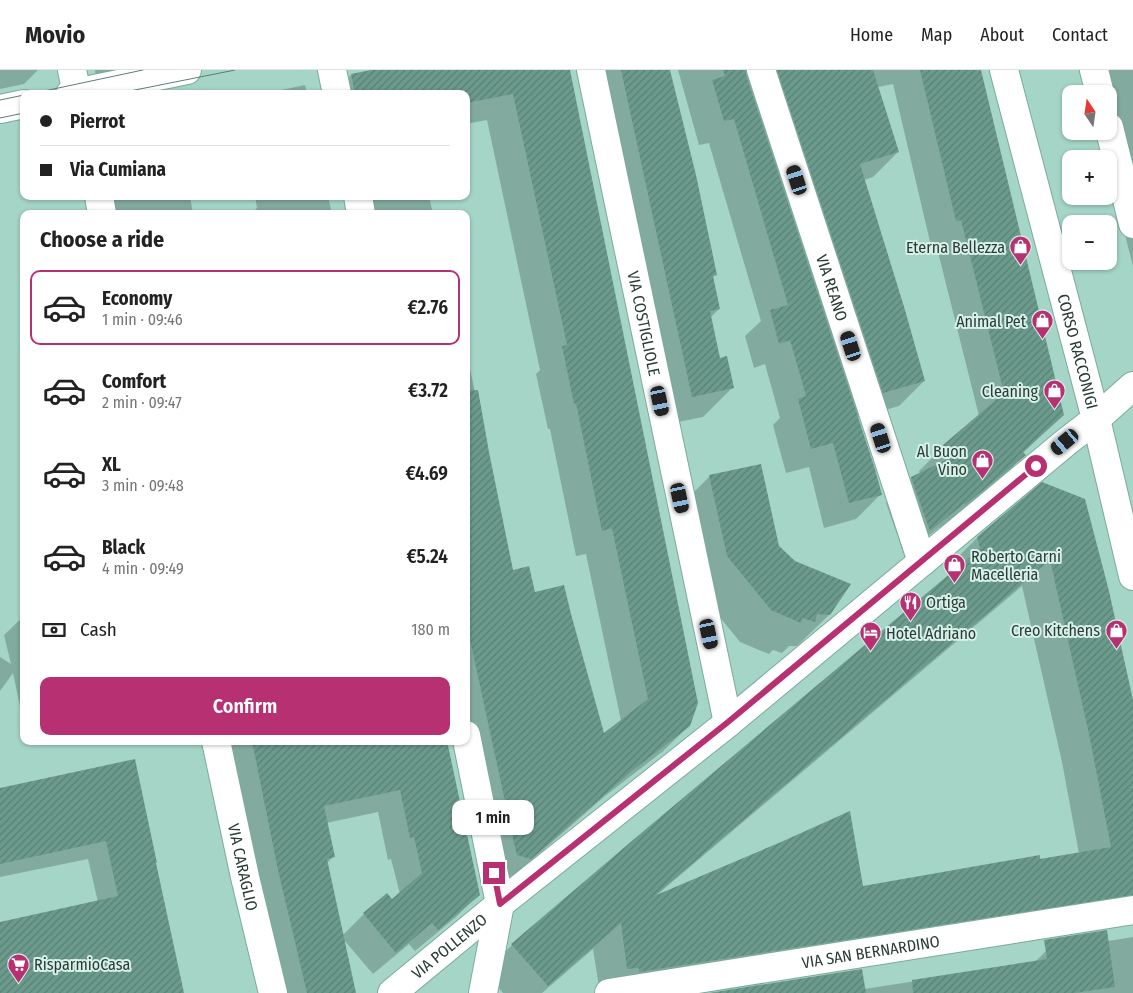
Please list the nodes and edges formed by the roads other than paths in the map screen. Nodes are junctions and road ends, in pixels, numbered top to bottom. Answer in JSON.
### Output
{"nodes":[{"id":1,"x":187,"y":70,"type":"edge"},
{"id":2,"x":332,"y":70,"type":"edge"},
{"id":3,"x":591,"y":70,"type":"edge"},
{"id":4,"x":761,"y":70,"type":"edge"},
{"id":5,"x":1004,"y":70,"type":"edge"},
{"id":6,"x":1094,"y":70,"type":"edge"},
{"id":7,"x":1098,"y":85,"type":"edge"},
{"id":8,"x":74,"y":87,"type":"edge"},
{"id":9,"x":336,"y":90,"type":"edge"},
{"id":10,"x":20,"y":105,"type":"edge"},
{"id":11,"x":0,"y":109,"type":"edge"},
{"id":12,"x":1112,"y":140,"type":"edge"},
{"id":13,"x":1133,"y":224,"type":"edge"},
{"id":14,"x":1133,"y":386,"type":"edge"},
{"id":15,"x":1096,"y":419,"type":"junction"},
{"id":16,"x":922,"y":562,"type":"junction"},
{"id":17,"x":1133,"y":576,"type":"edge"},
{"id":18,"x":728,"y":722,"type":"junction"},
{"id":19,"x":217,"y":745,"type":"edge"},
{"id":20,"x":468,"y":745,"type":"edge"},
{"id":21,"x":500,"y":904,"type":"junction"},
{"id":22,"x":1133,"y":910,"type":"edge"},
{"id":23,"x":273,"y":993,"type":"edge"},
{"id":24,"x":392,"y":993,"type":"edge"},
{"id":25,"x":483,"y":993,"type":"edge"},
{"id":26,"x":609,"y":993,"type":"edge"}],
"edges":[{"from":1,"to":8,"type":"street"},
{"from":2,"to":9,"type":"street"},
{"from":3,"to":18,"type":"street","name":"VIA COSTIGLIOLE"},
{"from":4,"to":16,"type":"street","name":"VIA REANO"},
{"from":5,"to":15,"type":"street","name":"CORSO RACCONIGI"},
{"from":6,"to":7,"type":"street"},
{"from":10,"to":11,"type":"street"},
{"from":12,"to":13,"type":"street"},
{"from":14,"to":15,"type":"street","name":"VIA POLLENZO"},
{"from":15,"to":16,"type":"street","name":"VIA POLLENZO"},
{"from":15,"to":17,"type":"street","name":"CORSO RACCONIGI"},
{"from":16,"to":18,"type":"street","name":"VIA POLLENZO"},
{"from":18,"to":21,"type":"street","name":"VIA POLLENZO"},
{"from":19,"to":23,"type":"street","name":"VIA CARAGLIO"},
{"from":20,"to":21,"type":"street"},
{"from":21,"to":24,"type":"street","name":"VIA POLLENZO"},
{"from":21,"to":25,"type":"street"},
{"from":22,"to":26,"type":"street","name":"VIA SAN BERNARDINO"}]}
